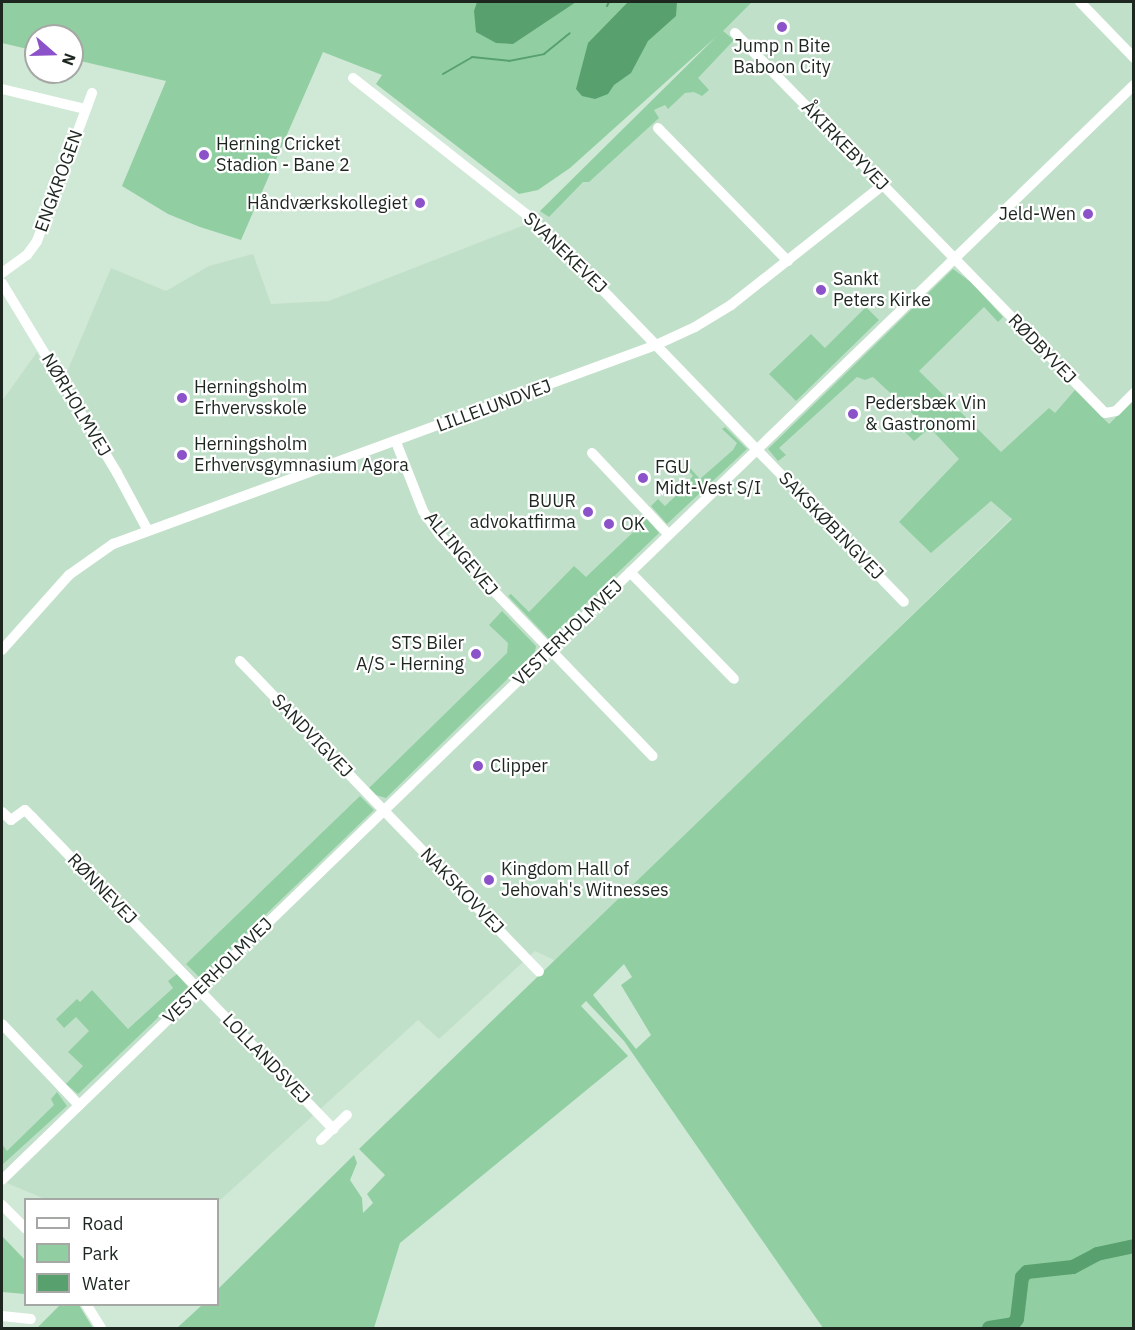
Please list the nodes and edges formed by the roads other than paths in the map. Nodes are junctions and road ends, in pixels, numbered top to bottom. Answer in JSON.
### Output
{"nodes":[{"id":1,"x":1080,"y":2,"type":"edge"},
{"id":2,"x":735,"y":33,"type":"dead end"},
{"id":3,"x":1134,"y":58,"type":"edge"},
{"id":4,"x":353,"y":78,"type":"dead end"},
{"id":5,"x":1134,"y":85,"type":"edge"},
{"id":6,"x":2,"y":89,"type":"edge"},
{"id":7,"x":92,"y":93,"type":"dead end"},
{"id":8,"x":85,"y":109,"type":"junction"},
{"id":9,"x":658,"y":128,"type":"dead end"},
{"id":10,"x":883,"y":185,"type":"junction"},
{"id":11,"x":954,"y":258,"type":"junction"},
{"id":12,"x":788,"y":261,"type":"junction"},
{"id":13,"x":2,"y":273,"type":"edge"},
{"id":14,"x":2,"y":283,"type":"edge"},
{"id":15,"x":656,"y":345,"type":"junction"},
{"id":16,"x":1134,"y":393,"type":"edge"},
{"id":17,"x":396,"y":442,"type":"junction"},
{"id":18,"x":757,"y":450,"type":"junction"},
{"id":19,"x":592,"y":453,"type":"dead end"},
{"id":20,"x":147,"y":529,"type":"junction"},
{"id":21,"x":669,"y":535,"type":"junction"},
{"id":22,"x":630,"y":572,"type":"junction"},
{"id":23,"x":904,"y":602,"type":"dead end"},
{"id":24,"x":2,"y":650,"type":"edge"},
{"id":25,"x":550,"y":651,"type":"junction"},
{"id":26,"x":240,"y":661,"type":"dead end"},
{"id":27,"x":734,"y":679,"type":"dead end"},
{"id":28,"x":653,"y":756,"type":"dead end"},
{"id":29,"x":384,"y":810,"type":"junction"},
{"id":30,"x":2,"y":812,"type":"edge"},
{"id":31,"x":539,"y":972,"type":"dead end"},
{"id":32,"x":199,"y":989,"type":"junction"},
{"id":33,"x":2,"y":1024,"type":"edge"},
{"id":34,"x":80,"y":1105,"type":"junction"},
{"id":35,"x":347,"y":1115,"type":"dead end"},
{"id":36,"x":333,"y":1129,"type":"junction"},
{"id":37,"x":321,"y":1140,"type":"dead end"},
{"id":38,"x":2,"y":1180,"type":"edge"},
{"id":39,"x":2,"y":1206,"type":"edge"},
{"id":40,"x":24,"y":1227,"type":"edge"},
{"id":41,"x":87,"y":1306,"type":"edge"},
{"id":42,"x":2,"y":1316,"type":"edge"},
{"id":43,"x":31,"y":1319,"type":"dead end"},
{"id":44,"x":101,"y":1329,"type":"edge"}],
"edges":[{"from":1,"to":3,"type":"street"},
{"from":2,"to":10,"type":"street","name":"ÅKIRKEBYVEJ"},
{"from":4,"to":15,"type":"street","name":"SVANEKEVEJ"},
{"from":5,"to":11,"type":"street","name":"VESTERHOLMVEJ"},
{"from":6,"to":8,"type":"street","name":"ENGKROGEN"},
{"from":7,"to":8,"type":"street","name":"ENGKROGEN"},
{"from":8,"to":13,"type":"street","name":"ENGKROGEN"},
{"from":9,"to":12,"type":"street"},
{"from":10,"to":11,"type":"street","name":"ÅKIRKEBYVEJ"},
{"from":10,"to":12,"type":"street","name":"LILLELUNDVEJ"},
{"from":11,"to":16,"type":"street","name":"RØDBYVEJ"},
{"from":11,"to":18,"type":"street","name":"VESTERHOLMVEJ"},
{"from":12,"to":15,"type":"street","name":"LILLELUNDVEJ"},
{"from":14,"to":20,"type":"street","name":"NØRHOLMVEJ"},
{"from":15,"to":17,"type":"street","name":"LILLELUNDVEJ"},
{"from":15,"to":18,"type":"street","name":"SVANEKEVEJ"},
{"from":17,"to":20,"type":"street","name":"LILLELUNDVEJ"},
{"from":17,"to":25,"type":"street","name":"ALLINGEVEJ"},
{"from":18,"to":21,"type":"street","name":"VESTERHOLMVEJ"},
{"from":18,"to":23,"type":"street","name":"SAKSKØBINGVEJ"},
{"from":19,"to":21,"type":"street"},
{"from":20,"to":24,"type":"street","name":"LILLELUNDVEJ"},
{"from":21,"to":22,"type":"street","name":"VESTERHOLMVEJ"},
{"from":22,"to":25,"type":"street","name":"VESTERHOLMVEJ"},
{"from":22,"to":27,"type":"street"},
{"from":25,"to":28,"type":"street","name":"ALLINGEVEJ"},
{"from":25,"to":29,"type":"street","name":"VESTERHOLMVEJ"},
{"from":26,"to":29,"type":"street","name":"SANDVIGVEJ"},
{"from":29,"to":31,"type":"street","name":"NAKSKOVVEJ"},
{"from":29,"to":32,"type":"street","name":"VESTERHOLMVEJ"},
{"from":30,"to":32,"type":"street","name":"RØNNEVEJ"},
{"from":32,"to":34,"type":"street","name":"VESTERHOLMVEJ"},
{"from":32,"to":36,"type":"street","name":"LOLLANDSVEJ"},
{"from":33,"to":34,"type":"street"},
{"from":34,"to":38,"type":"street","name":"VESTERHOLMVEJ"},
{"from":35,"to":36,"type":"street"},
{"from":36,"to":37,"type":"street"},
{"from":39,"to":40,"type":"street"},
{"from":41,"to":44,"type":"street"},
{"from":42,"to":43,"type":"street"}]}
